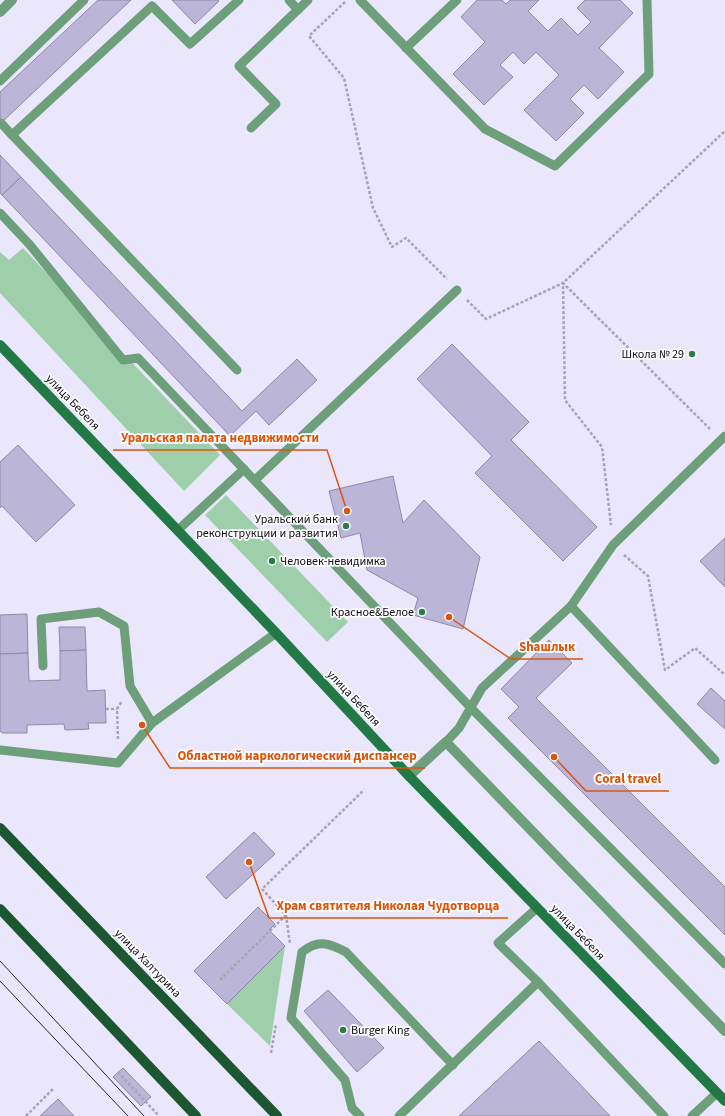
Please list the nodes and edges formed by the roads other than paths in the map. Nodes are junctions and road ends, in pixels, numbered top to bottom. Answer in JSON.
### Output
{"nodes":[{"id":1,"x":12,"y":0,"type":"edge"},
{"id":2,"x":84,"y":0,"type":"edge"},
{"id":3,"x":239,"y":0,"type":"edge"},
{"id":4,"x":289,"y":0,"type":"edge"},
{"id":5,"x":308,"y":0,"type":"edge"},
{"id":6,"x":360,"y":0,"type":"edge"},
{"id":7,"x":457,"y":0,"type":"edge"},
{"id":8,"x":647,"y":0,"type":"edge"},
{"id":9,"x":298,"y":10,"type":"junction"},
{"id":10,"x":0,"y":12,"type":"edge"},
{"id":11,"x":406,"y":48,"type":"junction"},
{"id":12,"x":0,"y":82,"type":"edge"},
{"id":13,"x":1,"y":123,"type":"edge"},
{"id":14,"x":251,"y":128,"type":"dead end"},
{"id":15,"x":12,"y":135,"type":"junction"},
{"id":16,"x":0,"y":213,"type":"edge"},
{"id":17,"x":457,"y":290,"type":"road end"},
{"id":18,"x":0,"y":345,"type":"edge"},
{"id":19,"x":237,"y":370,"type":"dead end"},
{"id":20,"x":723,"y":438,"type":"edge"},
{"id":21,"x":244,"y":469,"type":"junction"},
{"id":22,"x":255,"y":480,"type":"junction"},
{"id":23,"x":178,"y":530,"type":"junction"},
{"id":24,"x":571,"y":606,"type":"junction"},
{"id":25,"x":276,"y":634,"type":"junction"},
{"id":26,"x":43,"y":666,"type":"dead end"},
{"id":27,"x":471,"y":708,"type":"junction"},
{"id":28,"x":152,"y":723,"type":"junction"},
{"id":29,"x":446,"y":742,"type":"junction"},
{"id":30,"x":0,"y":750,"type":"edge"},
{"id":31,"x":715,"y":760,"type":"dead end"},
{"id":32,"x":409,"y":776,"type":"junction"},
{"id":33,"x":0,"y":828,"type":"edge"},
{"id":34,"x":536,"y":908,"type":"junction"},
{"id":35,"x":0,"y":909,"type":"edge"},
{"id":36,"x":725,"y":964,"type":"edge"},
{"id":37,"x":538,"y":982,"type":"junction"},
{"id":38,"x":725,"y":1031,"type":"edge"},
{"id":39,"x":453,"y":1065,"type":"junction"},
{"id":40,"x":716,"y":1093,"type":"junction"},
{"id":41,"x":725,"y":1102,"type":"edge"},
{"id":42,"x":196,"y":1116,"type":"edge"},
{"id":43,"x":277,"y":1116,"type":"edge"},
{"id":44,"x":360,"y":1116,"type":"edge"},
{"id":45,"x":399,"y":1116,"type":"edge"},
{"id":46,"x":664,"y":1116,"type":"edge"},
{"id":47,"x":692,"y":1116,"type":"edge"}],
"edges":[{"from":1,"to":10,"type":"street"},
{"from":2,"to":12,"type":"lane"},
{"from":3,"to":15,"type":"lane"},
{"from":4,"to":9,"type":"lane"},
{"from":5,"to":9,"type":"lane"},
{"from":6,"to":11,"type":"lane"},
{"from":7,"to":11,"type":"lane"},
{"from":8,"to":11,"type":"lane"},
{"from":9,"to":14,"type":"lane"},
{"from":13,"to":15,"type":"lane"},
{"from":15,"to":19,"type":"lane"},
{"from":16,"to":21,"type":"lane"},
{"from":17,"to":22,"type":"lane"},
{"from":18,"to":23,"type":"main road","name":"улица Бебеля"},
{"from":20,"to":24,"type":"lane"},
{"from":21,"to":22,"type":"lane"},
{"from":21,"to":23,"type":"lane"},
{"from":22,"to":27,"type":"lane"},
{"from":23,"to":25,"type":"main road","name":"улица Бебеля"},
{"from":24,"to":27,"type":"lane"},
{"from":24,"to":31,"type":"lane"},
{"from":25,"to":28,"type":"lane"},
{"from":25,"to":32,"type":"main road","name":"улица Бебеля"},
{"from":26,"to":28,"type":"lane"},
{"from":27,"to":29,"type":"lane"},
{"from":27,"to":36,"type":"lane"},
{"from":28,"to":30,"type":"lane"},
{"from":29,"to":32,"type":"street"},
{"from":29,"to":38,"type":"street"},
{"from":32,"to":34,"type":"main road","name":"улица Бебеля"},
{"from":33,"to":43,"type":"main road","name":"улица Халтурина"},
{"from":34,"to":37,"type":"lane"},
{"from":34,"to":40,"type":"main road","name":"улица Бебеля"},
{"from":35,"to":42,"type":"main road"},
{"from":37,"to":39,"type":"lane"},
{"from":37,"to":46,"type":"lane"},
{"from":39,"to":44,"type":"lane"},
{"from":39,"to":45,"type":"lane"},
{"from":40,"to":41,"type":"main road","name":"улица Бебеля"},
{"from":40,"to":47,"type":"lane"}]}
